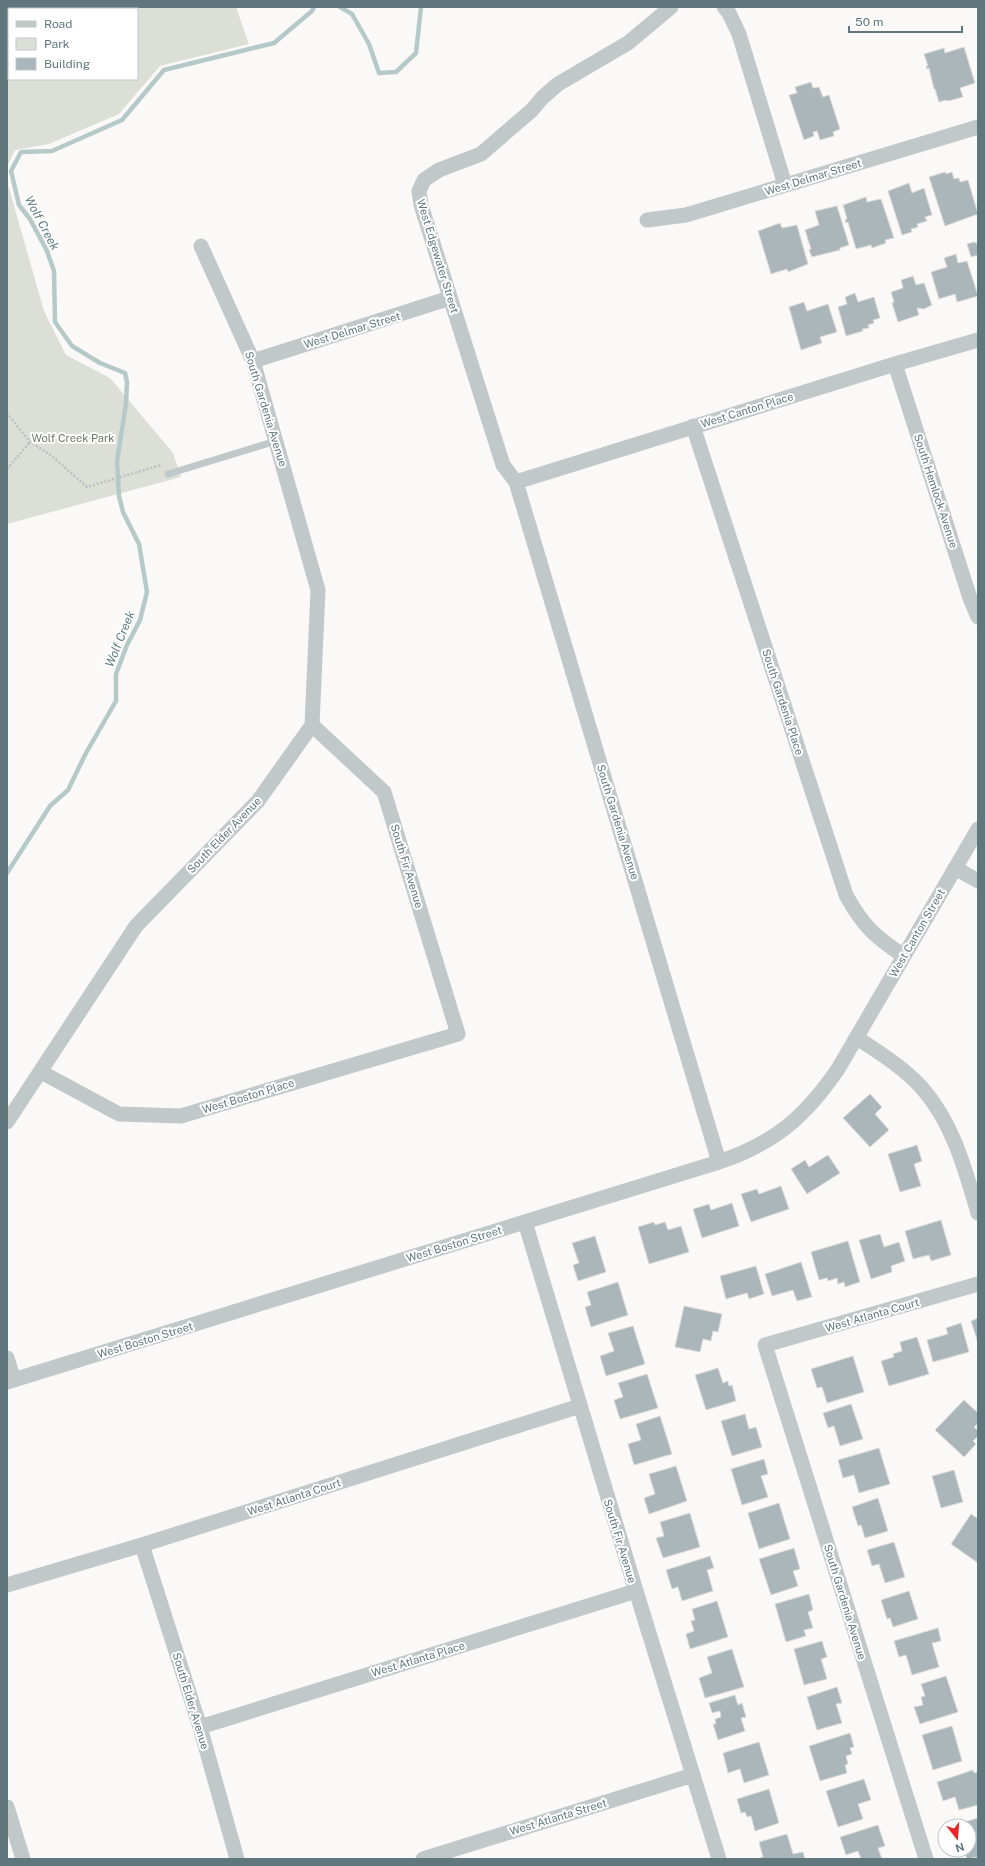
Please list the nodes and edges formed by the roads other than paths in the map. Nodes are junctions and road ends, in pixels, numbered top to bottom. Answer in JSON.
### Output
{"nodes":[{"id":1,"x":671,"y":7,"type":"edge"},
{"id":2,"x":724,"y":7,"type":"edge"},
{"id":3,"x":978,"y":127,"type":"edge"},
{"id":4,"x":785,"y":185,"type":"junction"},
{"id":5,"x":647,"y":220,"type":"dead end"},
{"id":6,"x":201,"y":246,"type":"dead end"},
{"id":7,"x":450,"y":298,"type":"junction"},
{"id":8,"x":978,"y":340,"type":"edge"},
{"id":9,"x":253,"y":361,"type":"junction"},
{"id":10,"x":895,"y":364,"type":"junction"},
{"id":11,"x":693,"y":426,"type":"junction"},
{"id":12,"x":276,"y":440,"type":"junction"},
{"id":13,"x":168,"y":474,"type":"dead end"},
{"id":14,"x":516,"y":482,"type":"junction"},
{"id":15,"x":978,"y":617,"type":"edge"},
{"id":16,"x":312,"y":725,"type":"junction"},
{"id":17,"x":978,"y":829,"type":"edge"},
{"id":18,"x":955,"y":868,"type":"junction"},
{"id":19,"x":978,"y":881,"type":"edge"},
{"id":20,"x":904,"y":956,"type":"junction"},
{"id":21,"x":458,"y":1034,"type":"joint"},
{"id":22,"x":857,"y":1038,"type":"junction"},
{"id":23,"x":41,"y":1072,"type":"junction"},
{"id":24,"x":7,"y":1122,"type":"edge"},
{"id":25,"x":719,"y":1162,"type":"junction"},
{"id":26,"x":978,"y":1213,"type":"edge"},
{"id":27,"x":525,"y":1222,"type":"junction"},
{"id":28,"x":978,"y":1284,"type":"edge"},
{"id":29,"x":765,"y":1345,"type":"joint"},
{"id":30,"x":7,"y":1358,"type":"edge"},
{"id":31,"x":10,"y":1381,"type":"edge"},
{"id":32,"x":580,"y":1406,"type":"junction"},
{"id":33,"x":142,"y":1545,"type":"junction"},
{"id":34,"x":7,"y":1585,"type":"edge"},
{"id":35,"x":636,"y":1591,"type":"junction"},
{"id":36,"x":200,"y":1727,"type":"junction"},
{"id":37,"x":693,"y":1775,"type":"junction"},
{"id":38,"x":7,"y":1807,"type":"edge"},
{"id":39,"x":453,"y":1855,"type":"edge"},
{"id":40,"x":23,"y":1859,"type":"edge"},
{"id":41,"x":237,"y":1859,"type":"edge"},
{"id":42,"x":423,"y":1859,"type":"edge"},
{"id":43,"x":719,"y":1859,"type":"edge"},
{"id":44,"x":926,"y":1859,"type":"edge"}],
"edges":[{"from":1,"to":7,"type":"street","name":"West Edgewater Street"},
{"from":2,"to":4,"type":"street"},
{"from":3,"to":4,"type":"street","name":"West Delmar Street"},
{"from":4,"to":5,"type":"street","name":"West Delmar Street"},
{"from":6,"to":9,"type":"street","name":"South Gardenia Avenue"},
{"from":7,"to":9,"type":"street","name":"West Delmar Street"},
{"from":7,"to":14,"type":"street","name":"West Edgewater Street"},
{"from":8,"to":10,"type":"street","name":"West Canton Place"},
{"from":9,"to":12,"type":"street","name":"South Gardenia Avenue"},
{"from":10,"to":11,"type":"street","name":"West Canton Place"},
{"from":10,"to":15,"type":"street","name":"South Hemlock Avenue"},
{"from":11,"to":14,"type":"street","name":"West Canton Place"},
{"from":11,"to":20,"type":"street","name":"South Gardenia Place"},
{"from":12,"to":13,"type":"lane"},
{"from":12,"to":16,"type":"street","name":"South Gardenia Avenue"},
{"from":14,"to":25,"type":"street","name":"South Gardenia Avenue"},
{"from":16,"to":21,"type":"street","name":"South Fir Avenue"},
{"from":16,"to":23,"type":"street","name":"South Elder Avenue"},
{"from":17,"to":18,"type":"street","name":"West Canton Street"},
{"from":18,"to":19,"type":"street"},
{"from":18,"to":20,"type":"street","name":"West Canton Street"},
{"from":20,"to":22,"type":"street","name":"West Canton Street"},
{"from":21,"to":23,"type":"street","name":"West Boston Place"},
{"from":22,"to":25,"type":"street","name":"West Boston Street"},
{"from":22,"to":26,"type":"street"},
{"from":23,"to":24,"type":"street","name":"South Elder Avenue"},
{"from":25,"to":27,"type":"street","name":"West Boston Street"},
{"from":27,"to":31,"type":"street","name":"West Boston Street"},
{"from":27,"to":32,"type":"street","name":"South Fir Avenue"},
{"from":28,"to":29,"type":"street","name":"West Atlanta Court"},
{"from":29,"to":44,"type":"street","name":"South Gardenia Avenue"},
{"from":30,"to":31,"type":"street"},
{"from":32,"to":33,"type":"street","name":"West Atlanta Court"},
{"from":32,"to":35,"type":"street","name":"South Fir Avenue"},
{"from":33,"to":34,"type":"street","name":"West Atlanta Court"},
{"from":33,"to":36,"type":"street","name":"South Elder Avenue"},
{"from":35,"to":36,"type":"street","name":"West Atlanta Place"},
{"from":35,"to":37,"type":"street","name":"South Fir Avenue"},
{"from":36,"to":41,"type":"street","name":"South Elder Avenue"},
{"from":37,"to":39,"type":"street","name":"West Atlanta Street"},
{"from":37,"to":43,"type":"street","name":"South Fir Avenue"},
{"from":38,"to":40,"type":"street"},
{"from":39,"to":42,"type":"street","name":"West Atlanta Street"}]}
